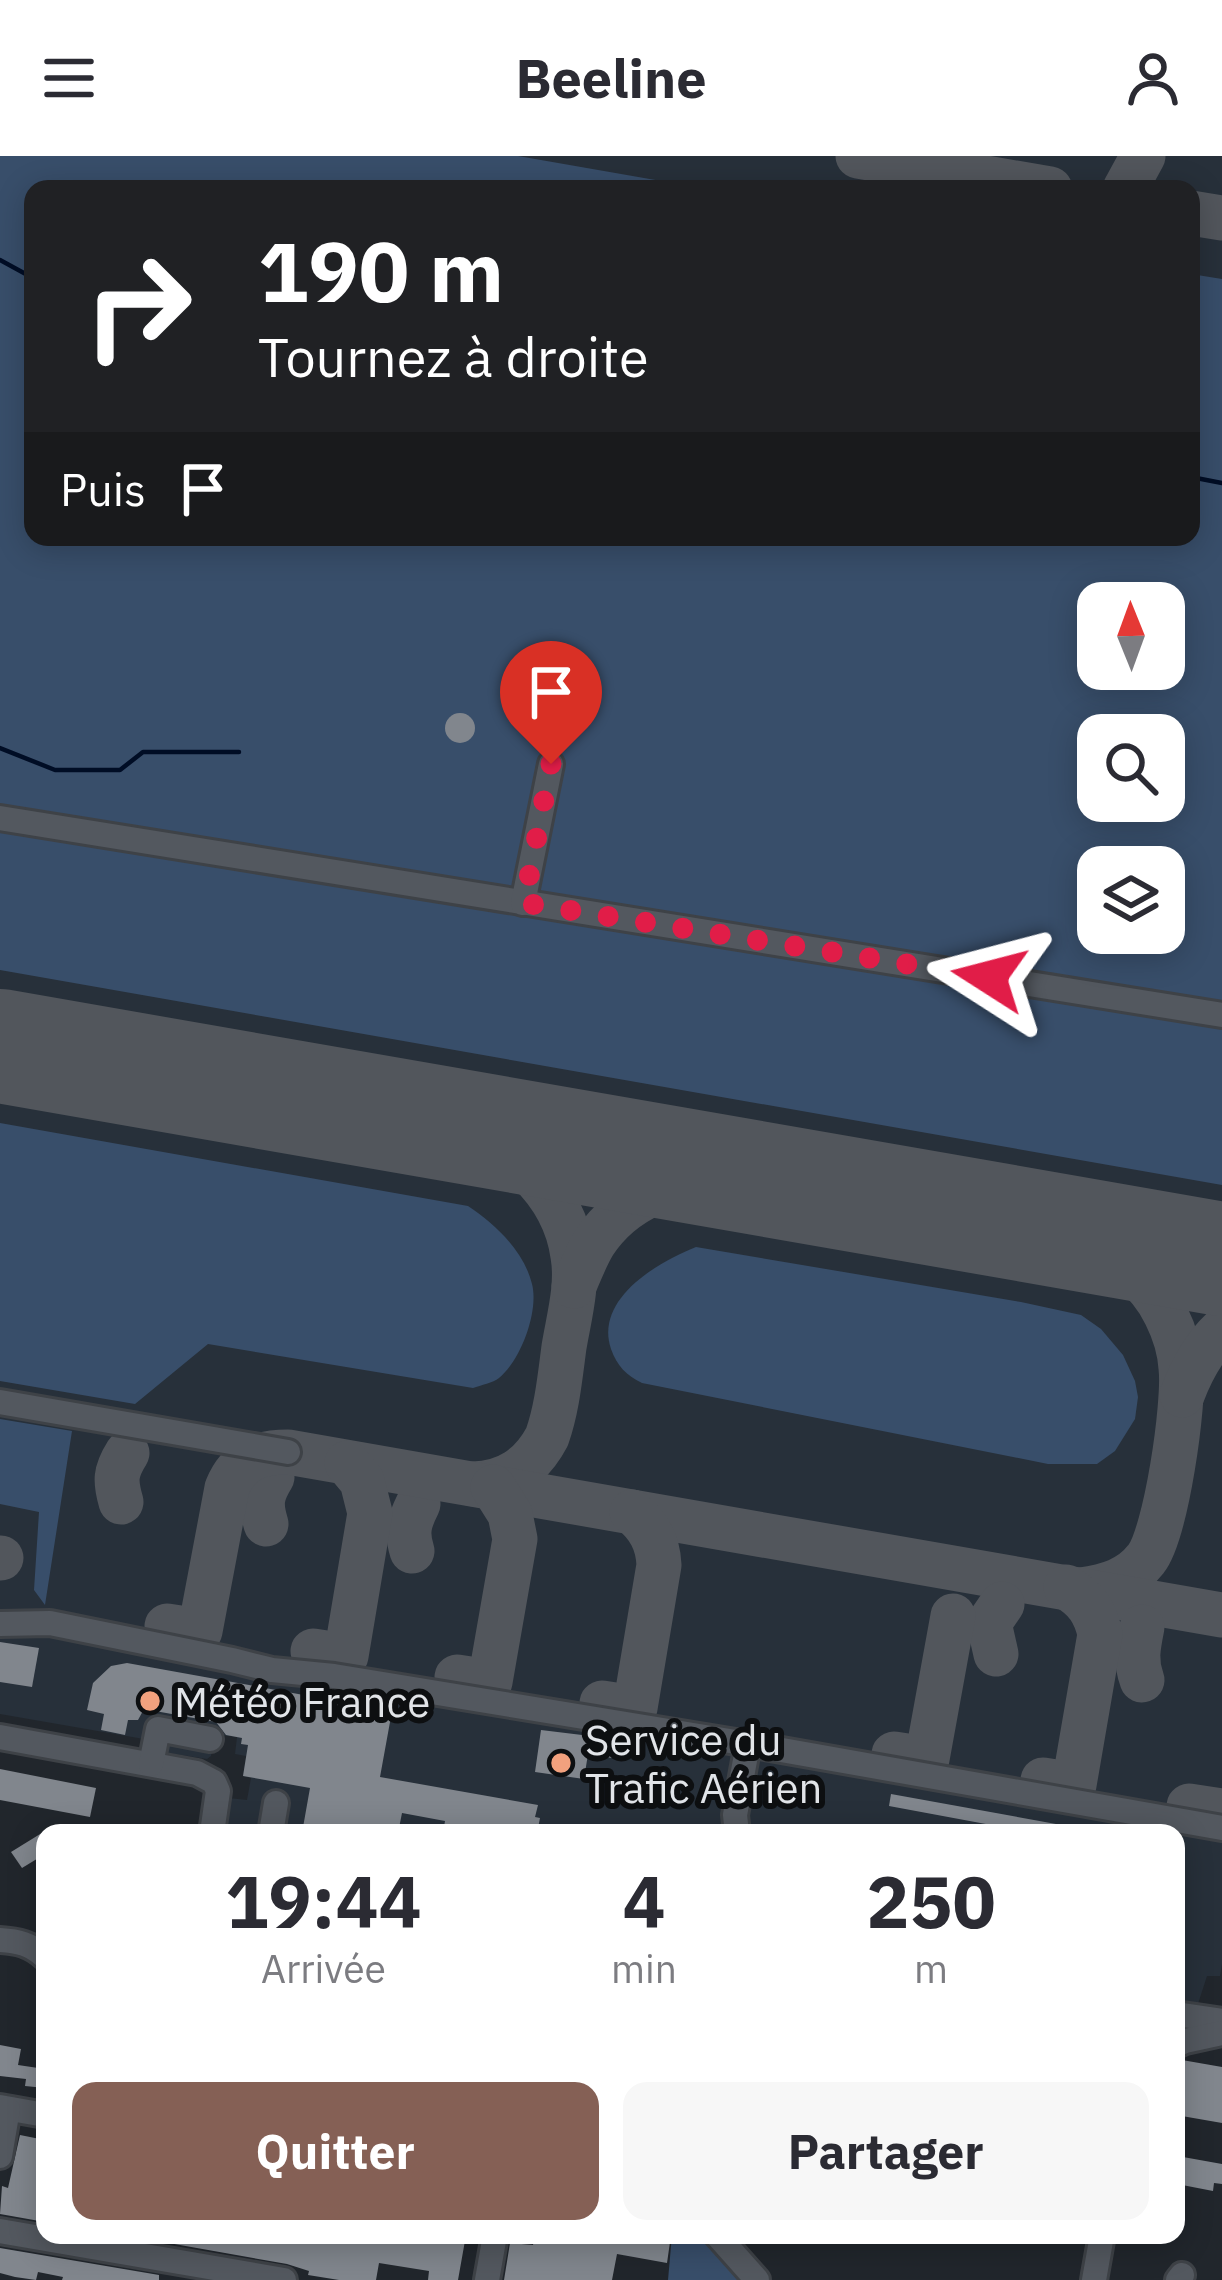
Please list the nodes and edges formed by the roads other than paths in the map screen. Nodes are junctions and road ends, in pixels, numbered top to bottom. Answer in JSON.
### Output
{"nodes":[{"id":1,"x":551,"y":764,"type":"dead end"},
{"id":2,"x":0,"y":818,"type":"edge"},
{"id":3,"x":524,"y":903,"type":"junction"},
{"id":4,"x":1222,"y":1015,"type":"edge"},
{"id":5,"x":0,"y":1402,"type":"edge"},
{"id":6,"x":289,"y":1452,"type":"dead end"},
{"id":7,"x":0,"y":1624,"type":"edge"},
{"id":8,"x":0,"y":1737,"type":"edge"},
{"id":9,"x":210,"y":1738,"type":"dead end"},
{"id":10,"x":748,"y":1744,"type":"junction"},
{"id":11,"x":151,"y":1764,"type":"junction"},
{"id":12,"x":276,"y":1803,"type":"dead end"},
{"id":13,"x":214,"y":1824,"type":"edge"},
{"id":14,"x":273,"y":1824,"type":"edge"},
{"id":15,"x":736,"y":1824,"type":"edge"},
{"id":16,"x":1222,"y":1828,"type":"edge"},
{"id":17,"x":0,"y":1940,"type":"edge"},
{"id":18,"x":36,"y":1948,"type":"edge"},
{"id":19,"x":1185,"y":2015,"type":"edge"},
{"id":20,"x":1222,"y":2021,"type":"edge"},
{"id":21,"x":1222,"y":2033,"type":"edge"},
{"id":22,"x":1185,"y":2041,"type":"edge"},
{"id":23,"x":4,"y":2108,"type":"edge"},
{"id":24,"x":36,"y":2113,"type":"edge"},
{"id":25,"x":0,"y":2156,"type":"edge"},
{"id":26,"x":0,"y":2231,"type":"edge"},
{"id":27,"x":36,"y":2237,"type":"edge"},
{"id":28,"x":75,"y":2244,"type":"edge"},
{"id":29,"x":494,"y":2244,"type":"edge"},
{"id":30,"x":725,"y":2244,"type":"edge"},
{"id":31,"x":1100,"y":2244,"type":"edge"},
{"id":32,"x":284,"y":2280,"type":"edge"},
{"id":33,"x":488,"y":2280,"type":"edge"},
{"id":34,"x":757,"y":2280,"type":"edge"},
{"id":35,"x":1094,"y":2280,"type":"edge"}],
"edges":[{"from":1,"to":3,"type":"street"},
{"from":2,"to":3,"type":"street"},
{"from":3,"to":4,"type":"street"},
{"from":5,"to":6,"type":"street"},
{"from":7,"to":10,"type":"street"},
{"from":8,"to":11,"type":"street"},
{"from":9,"to":11,"type":"street"},
{"from":10,"to":15,"type":"street"},
{"from":10,"to":16,"type":"street"},
{"from":11,"to":13,"type":"street"},
{"from":12,"to":14,"type":"street"},
{"from":17,"to":18,"type":"street"},
{"from":19,"to":20,"type":"street"},
{"from":21,"to":22,"type":"street"},
{"from":23,"to":24,"type":"street"},
{"from":23,"to":25,"type":"street"},
{"from":26,"to":27,"type":"street"},
{"from":28,"to":32,"type":"street"},
{"from":29,"to":33,"type":"street"},
{"from":30,"to":34,"type":"street"},
{"from":31,"to":35,"type":"street"}]}
